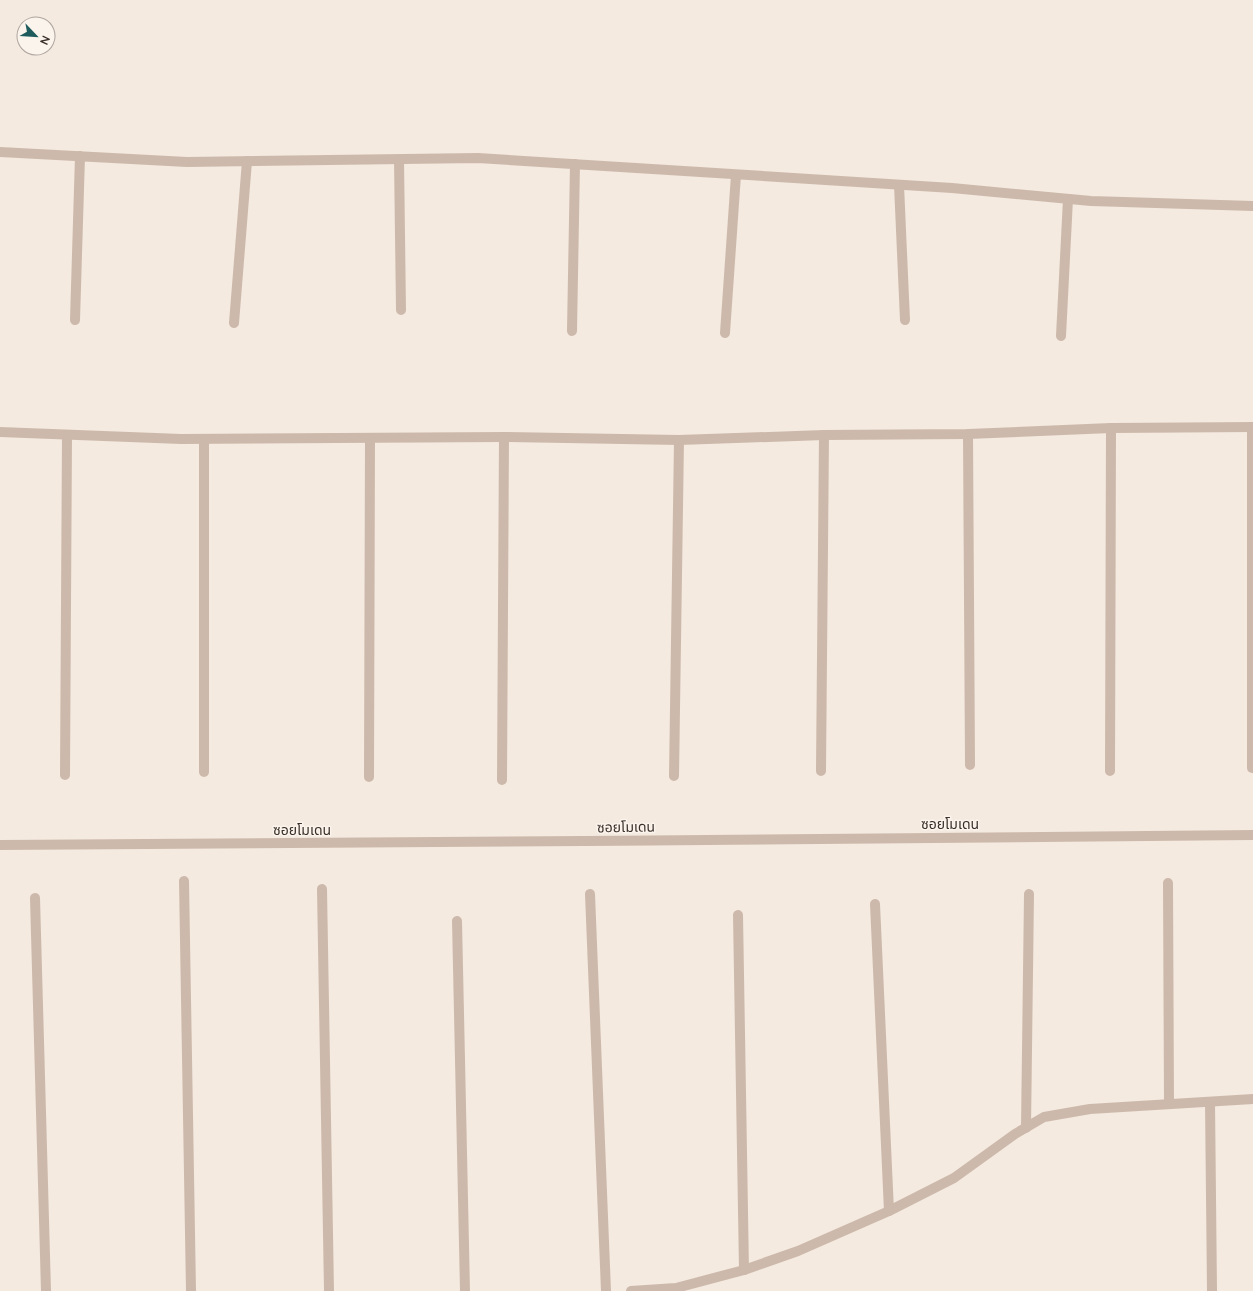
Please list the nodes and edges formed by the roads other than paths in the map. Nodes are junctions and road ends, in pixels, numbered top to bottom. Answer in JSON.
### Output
{"nodes":[{"id":1,"x":0,"y":152,"type":"edge"},
{"id":2,"x":80,"y":156,"type":"junction"},
{"id":3,"x":399,"y":160,"type":"junction"},
{"id":4,"x":247,"y":161,"type":"junction"},
{"id":5,"x":575,"y":164,"type":"junction"},
{"id":6,"x":736,"y":175,"type":"junction"},
{"id":7,"x":899,"y":185,"type":"junction"},
{"id":8,"x":1068,"y":199,"type":"junction"},
{"id":9,"x":1253,"y":206,"type":"edge"},
{"id":10,"x":400,"y":310,"type":"dead end"},
{"id":11,"x":74,"y":320,"type":"dead end"},
{"id":12,"x":905,"y":320,"type":"dead end"},
{"id":13,"x":234,"y":323,"type":"dead end"},
{"id":14,"x":572,"y":331,"type":"dead end"},
{"id":15,"x":726,"y":333,"type":"dead end"},
{"id":16,"x":1061,"y":336,"type":"dead end"},
{"id":17,"x":1253,"y":427,"type":"edge"},
{"id":18,"x":1111,"y":428,"type":"junction"},
{"id":19,"x":0,"y":432,"type":"edge"},
{"id":20,"x":968,"y":434,"type":"junction"},
{"id":21,"x":67,"y":435,"type":"junction"},
{"id":22,"x":824,"y":435,"type":"junction"},
{"id":23,"x":504,"y":437,"type":"junction"},
{"id":24,"x":370,"y":438,"type":"junction"},
{"id":25,"x":204,"y":439,"type":"junction"},
{"id":26,"x":679,"y":440,"type":"junction"},
{"id":27,"x":970,"y":765,"type":"dead end"},
{"id":28,"x":1252,"y":768,"type":"dead end"},
{"id":29,"x":821,"y":771,"type":"dead end"},
{"id":30,"x":1110,"y":771,"type":"dead end"},
{"id":31,"x":204,"y":772,"type":"dead end"},
{"id":32,"x":65,"y":775,"type":"dead end"},
{"id":33,"x":674,"y":776,"type":"dead end"},
{"id":34,"x":369,"y":777,"type":"dead end"},
{"id":35,"x":502,"y":780,"type":"dead end"},
{"id":36,"x":1253,"y":835,"type":"edge"},
{"id":37,"x":0,"y":845,"type":"edge"},
{"id":38,"x":184,"y":881,"type":"dead end"},
{"id":39,"x":1168,"y":883,"type":"dead end"},
{"id":40,"x":322,"y":889,"type":"dead end"},
{"id":41,"x":590,"y":894,"type":"dead end"},
{"id":42,"x":1029,"y":894,"type":"dead end"},
{"id":43,"x":35,"y":898,"type":"dead end"},
{"id":44,"x":875,"y":904,"type":"dead end"},
{"id":45,"x":738,"y":915,"type":"dead end"},
{"id":46,"x":457,"y":921,"type":"dead end"},
{"id":47,"x":1253,"y":1099,"type":"edge"},
{"id":48,"x":1210,"y":1102,"type":"junction"},
{"id":49,"x":1169,"y":1104,"type":"junction"},
{"id":50,"x":1026,"y":1128,"type":"junction"},
{"id":51,"x":890,"y":1211,"type":"junction"},
{"id":52,"x":744,"y":1270,"type":"junction"},
{"id":53,"x":46,"y":1291,"type":"edge"},
{"id":54,"x":191,"y":1291,"type":"edge"},
{"id":55,"x":328,"y":1291,"type":"edge"},
{"id":56,"x":465,"y":1291,"type":"edge"},
{"id":57,"x":606,"y":1291,"type":"edge"},
{"id":58,"x":631,"y":1291,"type":"edge"},
{"id":59,"x":1212,"y":1291,"type":"edge"}],
"edges":[{"from":1,"to":2,"type":"street"},
{"from":2,"to":4,"type":"street"},
{"from":2,"to":11,"type":"street"},
{"from":3,"to":4,"type":"street"},
{"from":3,"to":5,"type":"street"},
{"from":3,"to":10,"type":"street"},
{"from":4,"to":13,"type":"street"},
{"from":5,"to":6,"type":"street"},
{"from":5,"to":14,"type":"street"},
{"from":6,"to":7,"type":"street"},
{"from":6,"to":15,"type":"street"},
{"from":7,"to":8,"type":"street"},
{"from":7,"to":12,"type":"street"},
{"from":8,"to":9,"type":"street"},
{"from":8,"to":16,"type":"street"},
{"from":17,"to":18,"type":"street"},
{"from":17,"to":28,"type":"street"},
{"from":18,"to":20,"type":"street"},
{"from":18,"to":30,"type":"street"},
{"from":19,"to":21,"type":"street"},
{"from":20,"to":22,"type":"street"},
{"from":20,"to":27,"type":"street"},
{"from":21,"to":25,"type":"street"},
{"from":21,"to":32,"type":"street"},
{"from":22,"to":26,"type":"street"},
{"from":22,"to":29,"type":"street"},
{"from":23,"to":24,"type":"street"},
{"from":23,"to":26,"type":"street"},
{"from":23,"to":35,"type":"street"},
{"from":24,"to":25,"type":"street"},
{"from":24,"to":34,"type":"street"},
{"from":25,"to":31,"type":"street"},
{"from":26,"to":33,"type":"street"},
{"from":36,"to":37,"type":"street","name":"ซอยโมเดน"},
{"from":38,"to":54,"type":"street"},
{"from":39,"to":49,"type":"street"},
{"from":40,"to":55,"type":"street"},
{"from":41,"to":57,"type":"street"},
{"from":42,"to":50,"type":"street"},
{"from":43,"to":53,"type":"street"},
{"from":44,"to":51,"type":"street"},
{"from":45,"to":52,"type":"street"},
{"from":46,"to":56,"type":"street"},
{"from":47,"to":48,"type":"street"},
{"from":48,"to":49,"type":"street"},
{"from":48,"to":59,"type":"street"},
{"from":49,"to":50,"type":"street"},
{"from":50,"to":51,"type":"street"},
{"from":51,"to":52,"type":"street"},
{"from":52,"to":58,"type":"street"}]}
